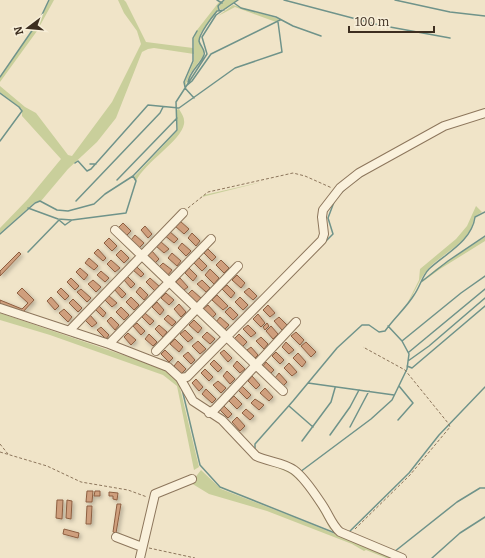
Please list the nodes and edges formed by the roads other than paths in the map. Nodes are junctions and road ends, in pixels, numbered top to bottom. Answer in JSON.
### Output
{"nodes":[{"id":1,"x":485,"y":113,"type":"edge"},
{"id":2,"x":183,"y":213,"type":"road end"},
{"id":3,"x":115,"y":230,"type":"dead end"},
{"id":4,"x":211,"y":239,"type":"dead end"},
{"id":5,"x":141,"y":255,"type":"junction"},
{"id":6,"x":238,"y":266,"type":"dead end"},
{"id":7,"x":169,"y":282,"type":"junction"},
{"id":8,"x":0,"y":308,"type":"edge"},
{"id":9,"x":197,"y":309,"type":"junction"},
{"id":10,"x":296,"y":322,"type":"dead end"},
{"id":11,"x":70,"y":330,"type":"junction"},
{"id":12,"x":226,"y":336,"type":"junction"},
{"id":13,"x":109,"y":344,"type":"junction"},
{"id":14,"x":156,"y":351,"type":"dead end"},
{"id":15,"x":256,"y":365,"type":"junction"},
{"id":16,"x":180,"y":378,"type":"junction"},
{"id":17,"x":283,"y":391,"type":"dead end"},
{"id":18,"x":209,"y":413,"type":"junction"},
{"id":19,"x":192,"y":479,"type":"dead end"},
{"id":20,"x":116,"y":537,"type":"dead end"},
{"id":21,"x":142,"y":546,"type":"junction"},
{"id":22,"x":140,"y":558,"type":"edge"},
{"id":23,"x":402,"y":558,"type":"edge"}],
"edges":[{"from":1,"to":12,"type":"street"},
{"from":2,"to":5,"type":"street"},
{"from":3,"to":5,"type":"street"},
{"from":4,"to":7,"type":"street"},
{"from":5,"to":7,"type":"street"},
{"from":5,"to":11,"type":"street"},
{"from":6,"to":9,"type":"street"},
{"from":7,"to":9,"type":"street"},
{"from":7,"to":13,"type":"street"},
{"from":8,"to":11,"type":"street"},
{"from":9,"to":12,"type":"street"},
{"from":9,"to":14,"type":"street"},
{"from":10,"to":15,"type":"street"},
{"from":11,"to":13,"type":"street"},
{"from":12,"to":15,"type":"street"},
{"from":12,"to":16,"type":"street"},
{"from":13,"to":16,"type":"street"},
{"from":15,"to":17,"type":"street"},
{"from":15,"to":18,"type":"street"},
{"from":16,"to":18,"type":"street"},
{"from":18,"to":23,"type":"street"},
{"from":19,"to":21,"type":"street"},
{"from":20,"to":21,"type":"street"},
{"from":21,"to":22,"type":"street"}]}
